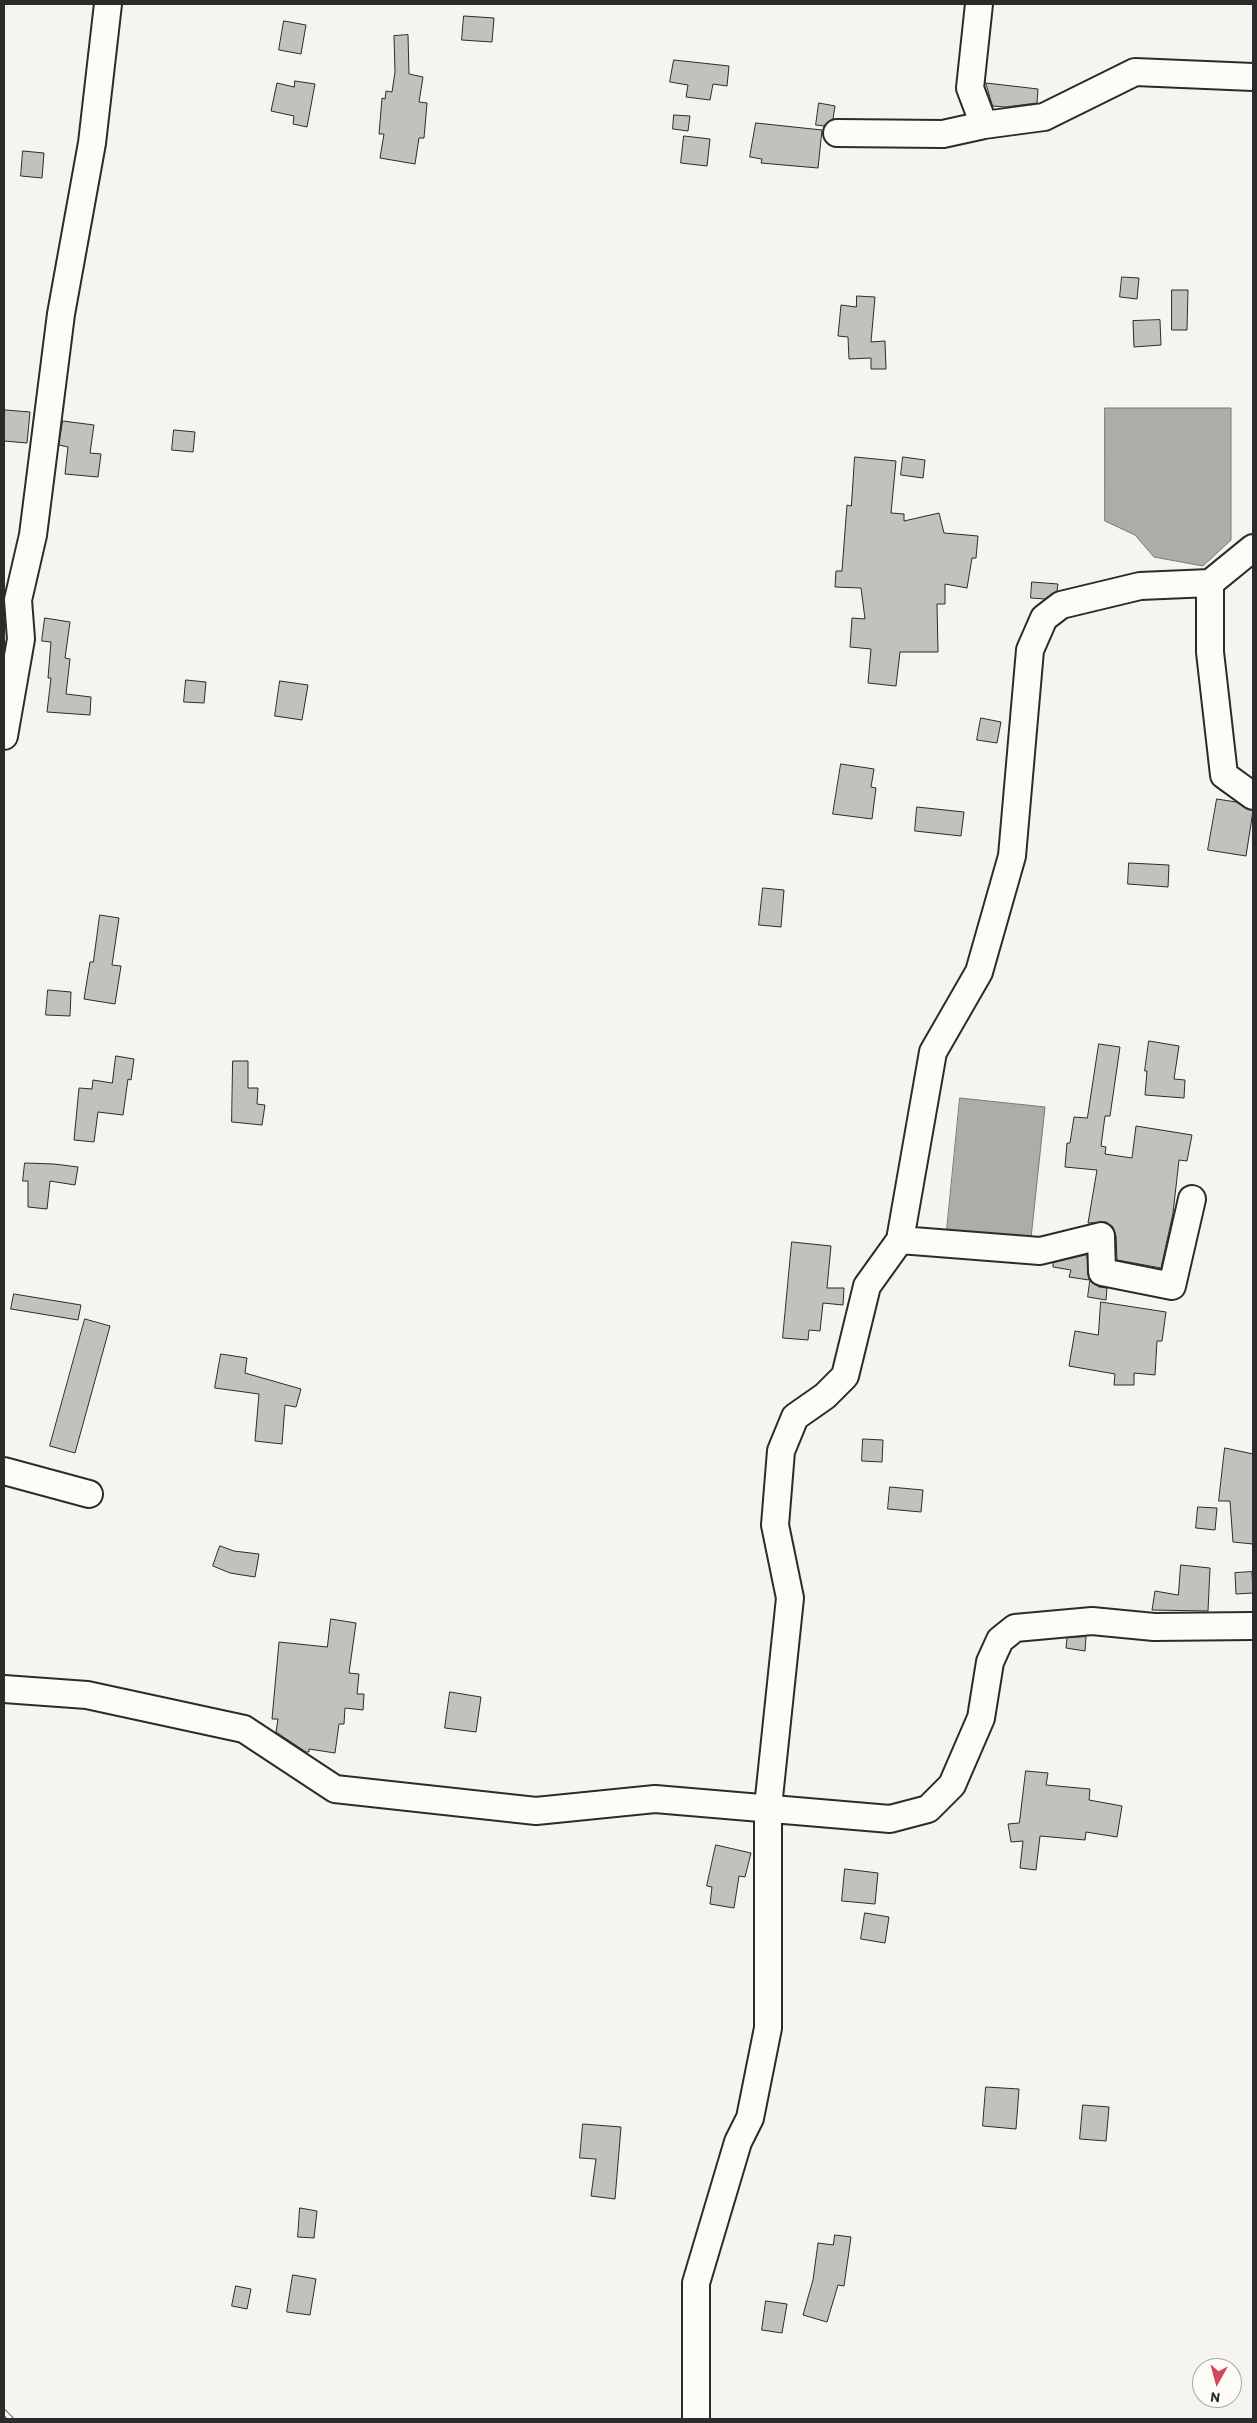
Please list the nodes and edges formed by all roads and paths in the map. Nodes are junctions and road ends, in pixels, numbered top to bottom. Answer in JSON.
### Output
{"nodes":[{"id":1,"x":108,"y":4,"type":"edge"},
{"id":2,"x":979,"y":4,"type":"edge"},
{"id":3,"x":1253,"y":77,"type":"edge"},
{"id":4,"x":984,"y":125,"type":"junction"},
{"id":5,"x":838,"y":134,"type":"dead end"},
{"id":6,"x":1253,"y":548,"type":"edge"},
{"id":7,"x":1210,"y":583,"type":"junction"},
{"id":8,"x":4,"y":736,"type":"edge"},
{"id":9,"x":1253,"y":796,"type":"edge"},
{"id":10,"x":1192,"y":1199,"type":"dead end"},
{"id":11,"x":900,"y":1240,"type":"junction"},
{"id":12,"x":4,"y":1470,"type":"edge"},
{"id":13,"x":89,"y":1494,"type":"dead end"},
{"id":14,"x":1253,"y":1626,"type":"edge"},
{"id":15,"x":4,"y":1689,"type":"edge"},
{"id":16,"x":768,"y":1807,"type":"junction"},
{"id":17,"x":696,"y":2419,"type":"edge"}],
"edges":[{"from":1,"to":8,"type":"street"},
{"from":2,"to":4,"type":"street"},
{"from":3,"to":4,"type":"street"},
{"from":4,"to":5,"type":"street"},
{"from":6,"to":7,"type":"street"},
{"from":7,"to":9,"type":"street"},
{"from":7,"to":11,"type":"street"},
{"from":10,"to":11,"type":"street"},
{"from":11,"to":16,"type":"street"},
{"from":12,"to":13,"type":"street"},
{"from":14,"to":16,"type":"street"},
{"from":15,"to":16,"type":"street"},
{"from":16,"to":17,"type":"street"}]}
